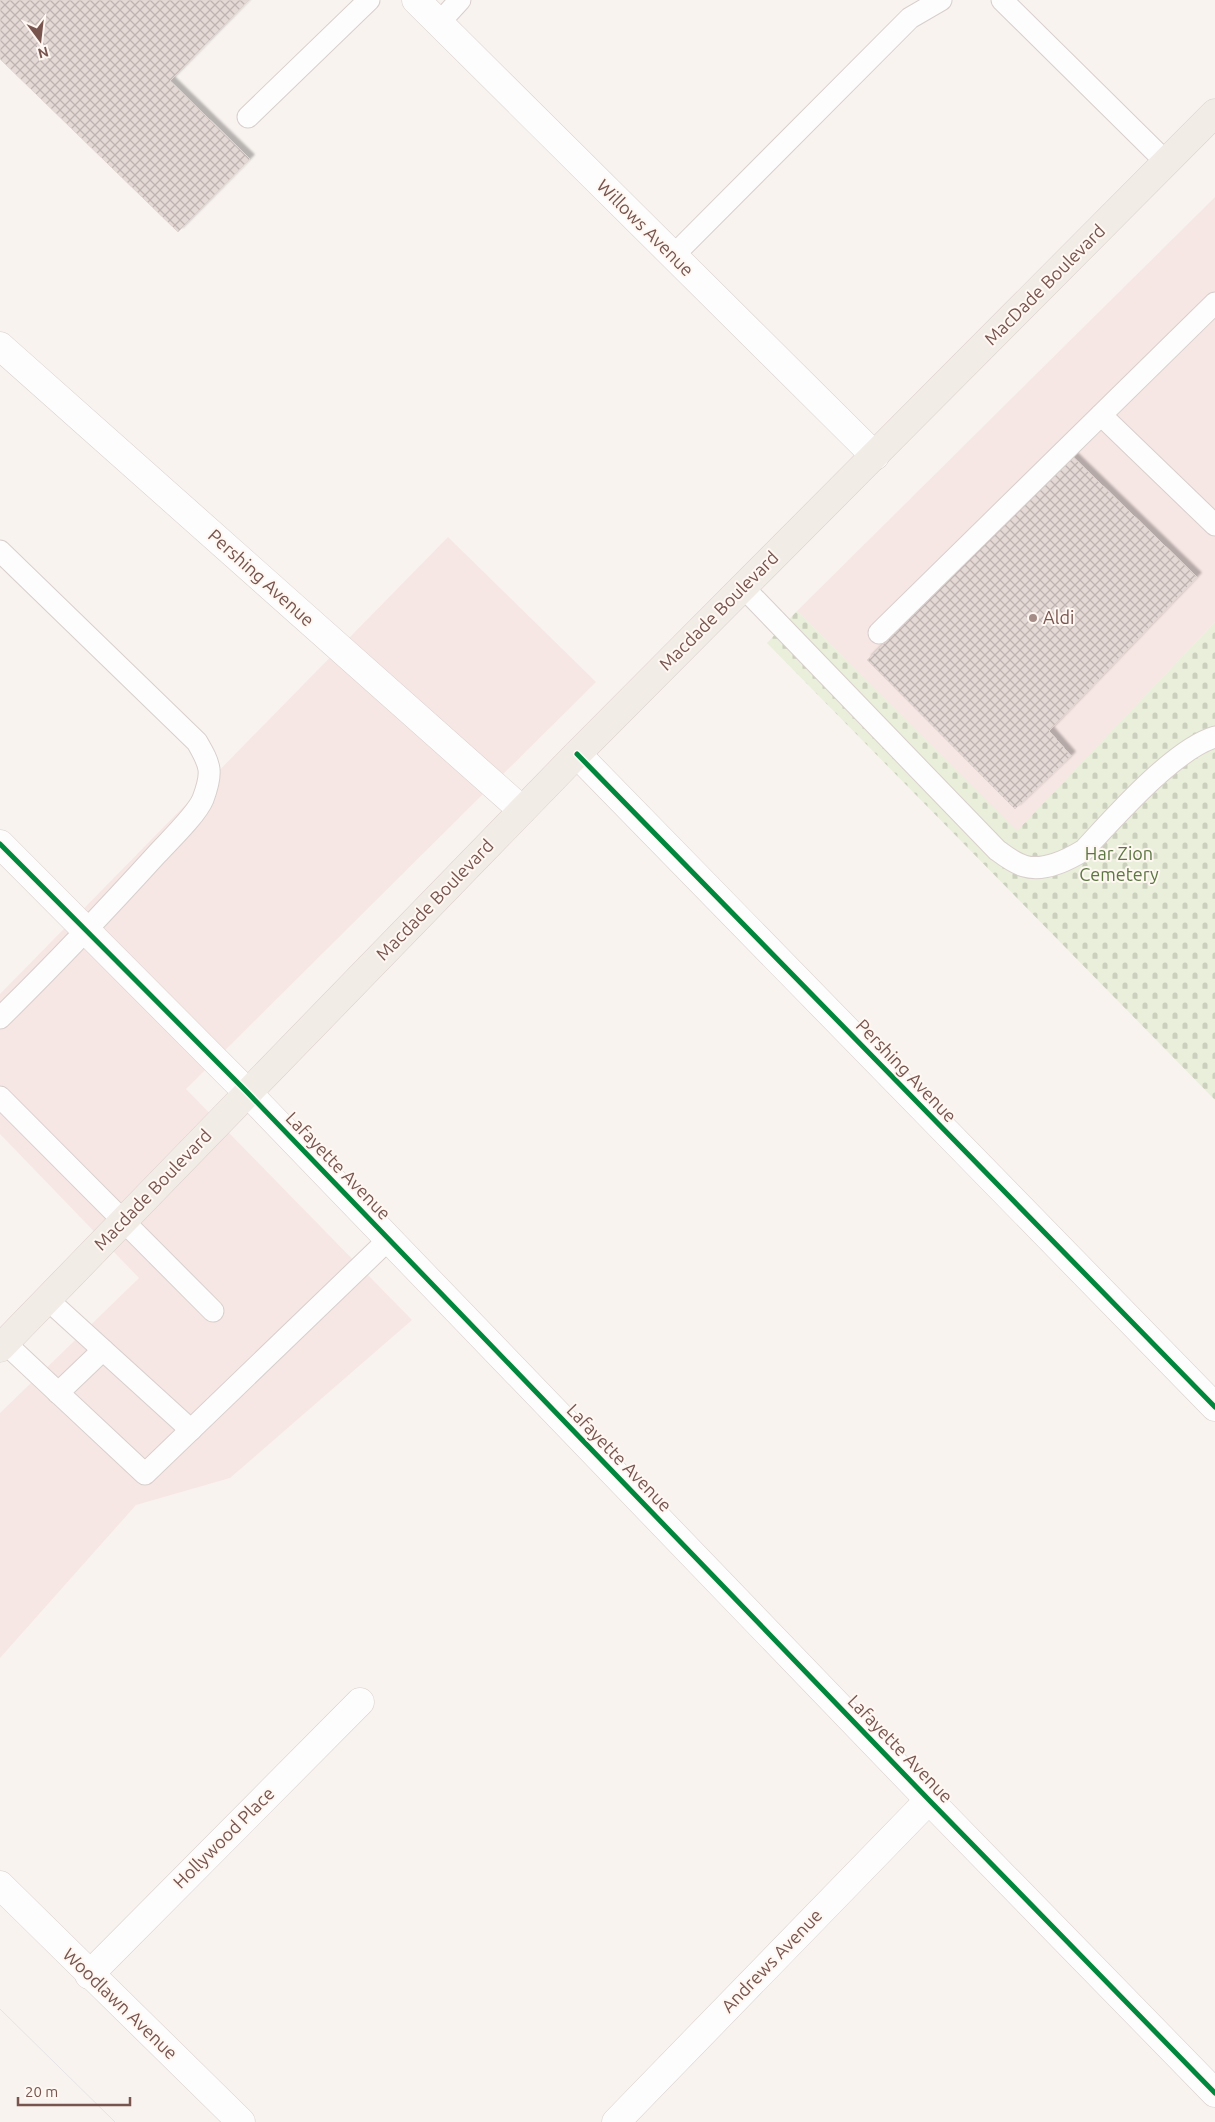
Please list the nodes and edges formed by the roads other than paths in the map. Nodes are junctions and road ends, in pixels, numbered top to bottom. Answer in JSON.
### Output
{"nodes":[{"id":1,"x":369,"y":0,"type":"edge"},
{"id":2,"x":416,"y":0,"type":"edge"},
{"id":3,"x":460,"y":0,"type":"edge"},
{"id":4,"x":941,"y":0,"type":"edge"},
{"id":5,"x":1002,"y":0,"type":"edge"},
{"id":6,"x":439,"y":23,"type":"junction"},
{"id":7,"x":1215,"y":113,"type":"edge"},
{"id":8,"x":248,"y":117,"type":"dead end"},
{"id":9,"x":1166,"y":162,"type":"junction"},
{"id":10,"x":673,"y":256,"type":"junction"},
{"id":11,"x":1215,"y":303,"type":"edge"},
{"id":12,"x":0,"y":346,"type":"edge"},
{"id":13,"x":1101,"y":415,"type":"junction"},
{"id":14,"x":875,"y":456,"type":"junction"},
{"id":15,"x":1215,"y":525,"type":"edge"},
{"id":16,"x":0,"y":551,"type":"edge"},
{"id":17,"x":743,"y":587,"type":"junction"},
{"id":18,"x":880,"y":633,"type":"dead end"},
{"id":19,"x":1215,"y":737,"type":"edge"},
{"id":20,"x":577,"y":754,"type":"junction"},
{"id":21,"x":522,"y":810,"type":"junction"},
{"id":22,"x":0,"y":844,"type":"edge"},
{"id":23,"x":88,"y":930,"type":"junction"},
{"id":24,"x":0,"y":1018,"type":"edge"},
{"id":25,"x":248,"y":1093,"type":"junction"},
{"id":26,"x":0,"y":1097,"type":"edge"},
{"id":27,"x":123,"y":1221,"type":"junction"},
{"id":28,"x":389,"y":1239,"type":"junction"},
{"id":29,"x":47,"y":1299,"type":"junction"},
{"id":30,"x":213,"y":1311,"type":"dead end"},
{"id":31,"x":2,"y":1345,"type":"edge"},
{"id":32,"x":103,"y":1350,"type":"junction"},
{"id":33,"x":58,"y":1393,"type":"junction"},
{"id":34,"x":1215,"y":1407,"type":"edge"},
{"id":35,"x":191,"y":1430,"type":"junction"},
{"id":36,"x":360,"y":1702,"type":"dead end"},
{"id":37,"x":929,"y":1800,"type":"junction"},
{"id":38,"x":0,"y":1885,"type":"edge"},
{"id":39,"x":89,"y":1975,"type":"junction"},
{"id":40,"x":1215,"y":2093,"type":"edge"},
{"id":41,"x":242,"y":2122,"type":"edge"},
{"id":42,"x":616,"y":2122,"type":"edge"}],
"edges":[{"from":1,"to":8,"type":"lane"},
{"from":2,"to":6,"type":"street","name":"Willows Avenue"},
{"from":3,"to":6,"type":"lane"},
{"from":4,"to":10,"type":"lane"},
{"from":5,"to":9,"type":"lane"},
{"from":6,"to":10,"type":"street","name":"Willows Avenue"},
{"from":7,"to":9,"type":"main road","name":"MacDade Boulevard"},
{"from":9,"to":14,"type":"main road","name":"MacDade Boulevard"},
{"from":10,"to":14,"type":"street","name":"Willows Avenue"},
{"from":11,"to":13,"type":"lane"},
{"from":12,"to":21,"type":"street","name":"Pershing Avenue"},
{"from":13,"to":15,"type":"lane"},
{"from":13,"to":18,"type":"lane"},
{"from":14,"to":17,"type":"main road","name":"Macdade Boulevard"},
{"from":16,"to":23,"type":"lane"},
{"from":17,"to":19,"type":"lane"},
{"from":17,"to":20,"type":"main road","name":"Macdade Boulevard"},
{"from":20,"to":21,"type":"main road","name":"Macdade Boulevard"},
{"from":20,"to":34,"type":"street","name":"Pershing Avenue"},
{"from":21,"to":25,"type":"main road","name":"Macdade Boulevard"},
{"from":22,"to":23,"type":"street","name":"Lafayette Avenue"},
{"from":23,"to":24,"type":"lane"},
{"from":23,"to":25,"type":"street","name":"Lafayette Avenue"},
{"from":25,"to":27,"type":"main road","name":"Macdade Boulevard"},
{"from":25,"to":28,"type":"street","name":"Lafayette Avenue"},
{"from":26,"to":27,"type":"lane"},
{"from":27,"to":29,"type":"main road","name":"Macdade Boulevard"},
{"from":27,"to":30,"type":"lane"},
{"from":28,"to":35,"type":"lane"},
{"from":28,"to":37,"type":"street","name":"Lafayette Avenue"},
{"from":29,"to":31,"type":"main road","name":"Macdade Boulevard"},
{"from":29,"to":32,"type":"lane"},
{"from":31,"to":33,"type":"lane"},
{"from":32,"to":33,"type":"lane"},
{"from":32,"to":35,"type":"lane"},
{"from":33,"to":35,"type":"lane"},
{"from":36,"to":39,"type":"street","name":"Hollywood Place"},
{"from":37,"to":40,"type":"street","name":"Lafayette Avenue"},
{"from":37,"to":42,"type":"street","name":"Andrews Avenue"},
{"from":38,"to":39,"type":"street","name":"Woodlawn Avenue"},
{"from":39,"to":41,"type":"street","name":"Woodlawn Avenue"}]}
